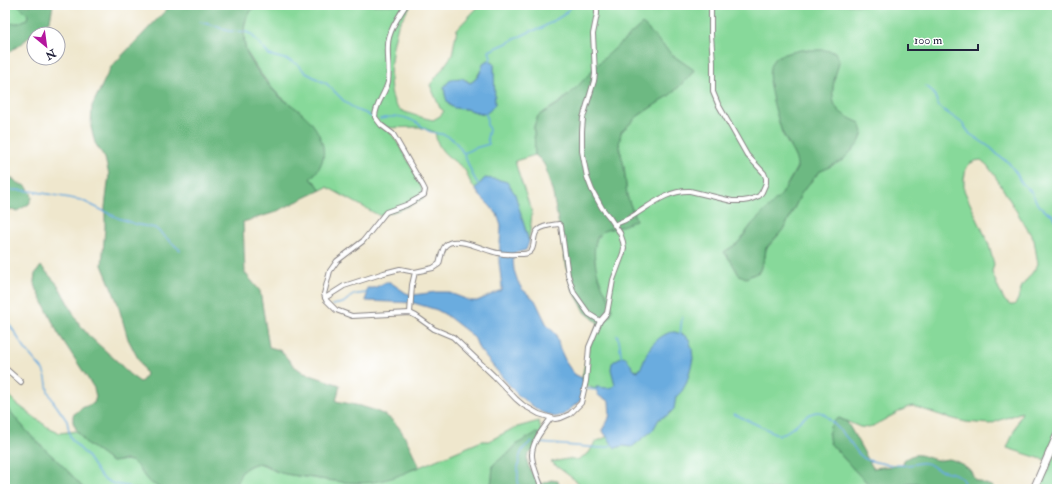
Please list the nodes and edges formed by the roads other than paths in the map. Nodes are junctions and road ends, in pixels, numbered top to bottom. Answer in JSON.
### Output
{"nodes":[{"id":1,"x":406,"y":5,"type":"edge"},
{"id":2,"x":597,"y":5,"type":"edge"},
{"id":3,"x":711,"y":5,"type":"edge"},
{"id":4,"x":614,"y":225,"type":"junction"},
{"id":5,"x":414,"y":272,"type":"junction"},
{"id":6,"x":325,"y":298,"type":"junction"},
{"id":7,"x":410,"y":313,"type":"junction"},
{"id":8,"x":600,"y":321,"type":"junction"},
{"id":9,"x":5,"y":368,"type":"edge"},
{"id":10,"x":21,"y":382,"type":"dead end"},
{"id":11,"x":551,"y":418,"type":"junction"},
{"id":12,"x":1057,"y":436,"type":"edge"},
{"id":13,"x":542,"y":489,"type":"edge"},
{"id":14,"x":1034,"y":489,"type":"edge"}],
"edges":[{"from":1,"to":6,"type":"street"},
{"from":2,"to":4,"type":"street"},
{"from":3,"to":4,"type":"street"},
{"from":4,"to":8,"type":"street"},
{"from":5,"to":6,"type":"street"},
{"from":5,"to":7,"type":"street"},
{"from":5,"to":8,"type":"street"},
{"from":6,"to":7,"type":"street"},
{"from":7,"to":11,"type":"street"},
{"from":8,"to":11,"type":"street"},
{"from":9,"to":10,"type":"street"},
{"from":11,"to":13,"type":"street"},
{"from":12,"to":14,"type":"main road"}]}
